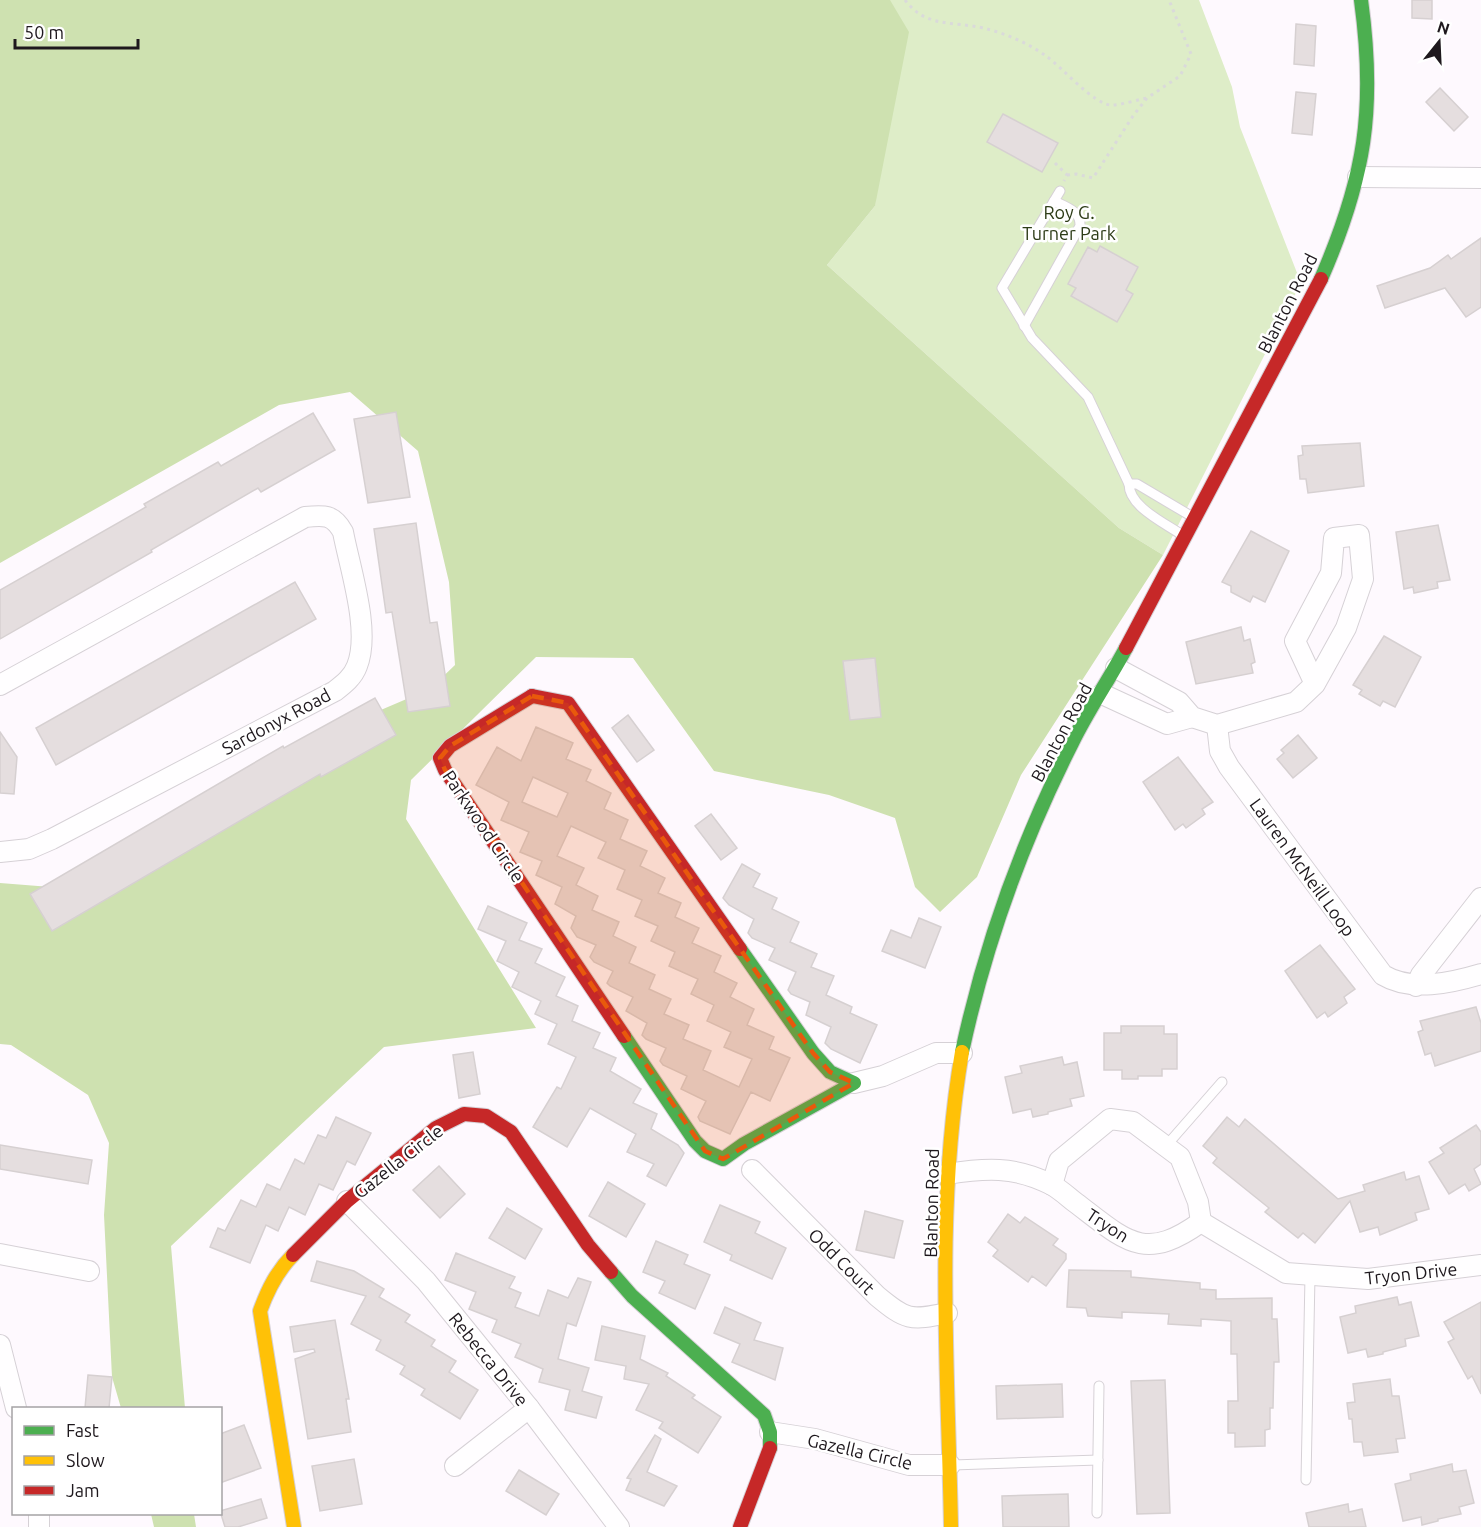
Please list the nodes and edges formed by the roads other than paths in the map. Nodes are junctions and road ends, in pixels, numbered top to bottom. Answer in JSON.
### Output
{"nodes":[{"id":1,"x":1361,"y":0,"type":"edge"},
{"id":2,"x":1358,"y":177,"type":"junction"},
{"id":3,"x":1481,"y":178,"type":"edge"},
{"id":4,"x":1060,"y":191,"type":"road end"},
{"id":5,"x":1054,"y":201,"type":"junction"},
{"id":6,"x":1024,"y":326,"type":"junction"},
{"id":7,"x":1129,"y":484,"type":"junction"},
{"id":8,"x":1194,"y":517,"type":"junction"},
{"id":9,"x":1183,"y":536,"type":"junction"},
{"id":10,"x":1116,"y":668,"type":"junction"},
{"id":11,"x":1315,"y":684,"type":"junction"},
{"id":12,"x":0,"y":685,"type":"edge"},
{"id":13,"x":1102,"y":694,"type":"junction"},
{"id":14,"x":1192,"y":717,"type":"junction"},
{"id":15,"x":1217,"y":725,"type":"junction"},
{"id":16,"x":0,"y":852,"type":"edge"},
{"id":17,"x":1481,"y":898,"type":"edge"},
{"id":18,"x":1481,"y":974,"type":"edge"},
{"id":19,"x":1416,"y":986,"type":"junction"},
{"id":20,"x":962,"y":1053,"type":"junction"},
{"id":21,"x":1222,"y":1082,"type":"dead end"},
{"id":22,"x":854,"y":1083,"type":"junction"},
{"id":23,"x":1166,"y":1146,"type":"junction"},
{"id":24,"x":752,"y":1170,"type":"dead end"},
{"id":25,"x":946,"y":1174,"type":"junction"},
{"id":26,"x":1052,"y":1185,"type":"junction"},
{"id":27,"x":347,"y":1201,"type":"junction"},
{"id":28,"x":1201,"y":1221,"type":"junction"},
{"id":29,"x":0,"y":1254,"type":"edge"},
{"id":30,"x":1481,"y":1265,"type":"edge"},
{"id":31,"x":89,"y":1271,"type":"dead end"},
{"id":32,"x":1310,"y":1276,"type":"junction"},
{"id":33,"x":947,"y":1313,"type":"junction"},
{"id":34,"x":0,"y":1345,"type":"edge"},
{"id":35,"x":1099,"y":1386,"type":"dead end"},
{"id":36,"x":16,"y":1407,"type":"edge"},
{"id":37,"x":529,"y":1408,"type":"junction"},
{"id":38,"x":770,"y":1432,"type":"junction"},
{"id":39,"x":1098,"y":1460,"type":"junction"},
{"id":40,"x":950,"y":1465,"type":"junction"},
{"id":41,"x":455,"y":1466,"type":"dead end"},
{"id":42,"x":1306,"y":1480,"type":"dead end"},
{"id":43,"x":1097,"y":1514,"type":"dead end"},
{"id":44,"x":294,"y":1527,"type":"edge"},
{"id":45,"x":619,"y":1527,"type":"edge"},
{"id":46,"x":740,"y":1527,"type":"edge"},
{"id":47,"x":951,"y":1527,"type":"edge"}],
"edges":[{"from":1,"to":2,"type":"street","name":"Blanton Road"},
{"from":2,"to":3,"type":"street"},
{"from":2,"to":8,"type":"street","name":"Blanton Road"},
{"from":4,"to":5,"type":"lane"},
{"from":5,"to":6,"type":"lane"},
{"from":5,"to":6,"type":"lane"},
{"from":6,"to":7,"type":"lane"},
{"from":7,"to":8,"type":"lane"},
{"from":7,"to":9,"type":"lane"},
{"from":8,"to":9,"type":"street","name":"Blanton Road"},
{"from":9,"to":10,"type":"street","name":"Blanton Road"},
{"from":10,"to":13,"type":"street","name":"Blanton Road"},
{"from":10,"to":14,"type":"street"},
{"from":11,"to":11,"type":"street"},
{"from":11,"to":15,"type":"street"},
{"from":12,"to":16,"type":"street","name":"Sardonyx Road"},
{"from":13,"to":14,"type":"street"},
{"from":13,"to":20,"type":"street","name":"Blanton Road"},
{"from":14,"to":15,"type":"street"},
{"from":15,"to":19,"type":"street","name":"Lauren McNeill Loop"},
{"from":17,"to":19,"type":"street"},
{"from":18,"to":19,"type":"street","name":"Lauren McNeill Loop"},
{"from":20,"to":22,"type":"street","name":"Parkwood Circle"},
{"from":20,"to":25,"type":"street","name":"Blanton Road"},
{"from":21,"to":23,"type":"lane"},
{"from":22,"to":22,"type":"street","name":"Parkwood Circle"},
{"from":23,"to":26,"type":"street"},
{"from":23,"to":28,"type":"street"},
{"from":24,"to":33,"type":"street","name":"Odd Court"},
{"from":25,"to":26,"type":"street"},
{"from":25,"to":33,"type":"street","name":"Blanton Road"},
{"from":26,"to":28,"type":"street","name":"Tryon"},
{"from":27,"to":37,"type":"street","name":"Rebecca Drive"},
{"from":27,"to":38,"type":"street","name":"Gazella Circle"},
{"from":27,"to":44,"type":"street","name":"Gazella Circle"},
{"from":28,"to":32,"type":"street","name":"Tryon Drive"},
{"from":29,"to":31,"type":"street"},
{"from":30,"to":32,"type":"street","name":"Tryon Drive"},
{"from":32,"to":42,"type":"lane"},
{"from":33,"to":40,"type":"street","name":"Blanton Road"},
{"from":34,"to":36,"type":"street"},
{"from":35,"to":39,"type":"lane"},
{"from":37,"to":41,"type":"street"},
{"from":37,"to":45,"type":"street","name":"Rebecca Drive"},
{"from":38,"to":40,"type":"street","name":"Gazella Circle"},
{"from":38,"to":46,"type":"street"},
{"from":39,"to":40,"type":"lane"},
{"from":39,"to":43,"type":"lane"},
{"from":40,"to":47,"type":"street","name":"Blanton Road"}]}
